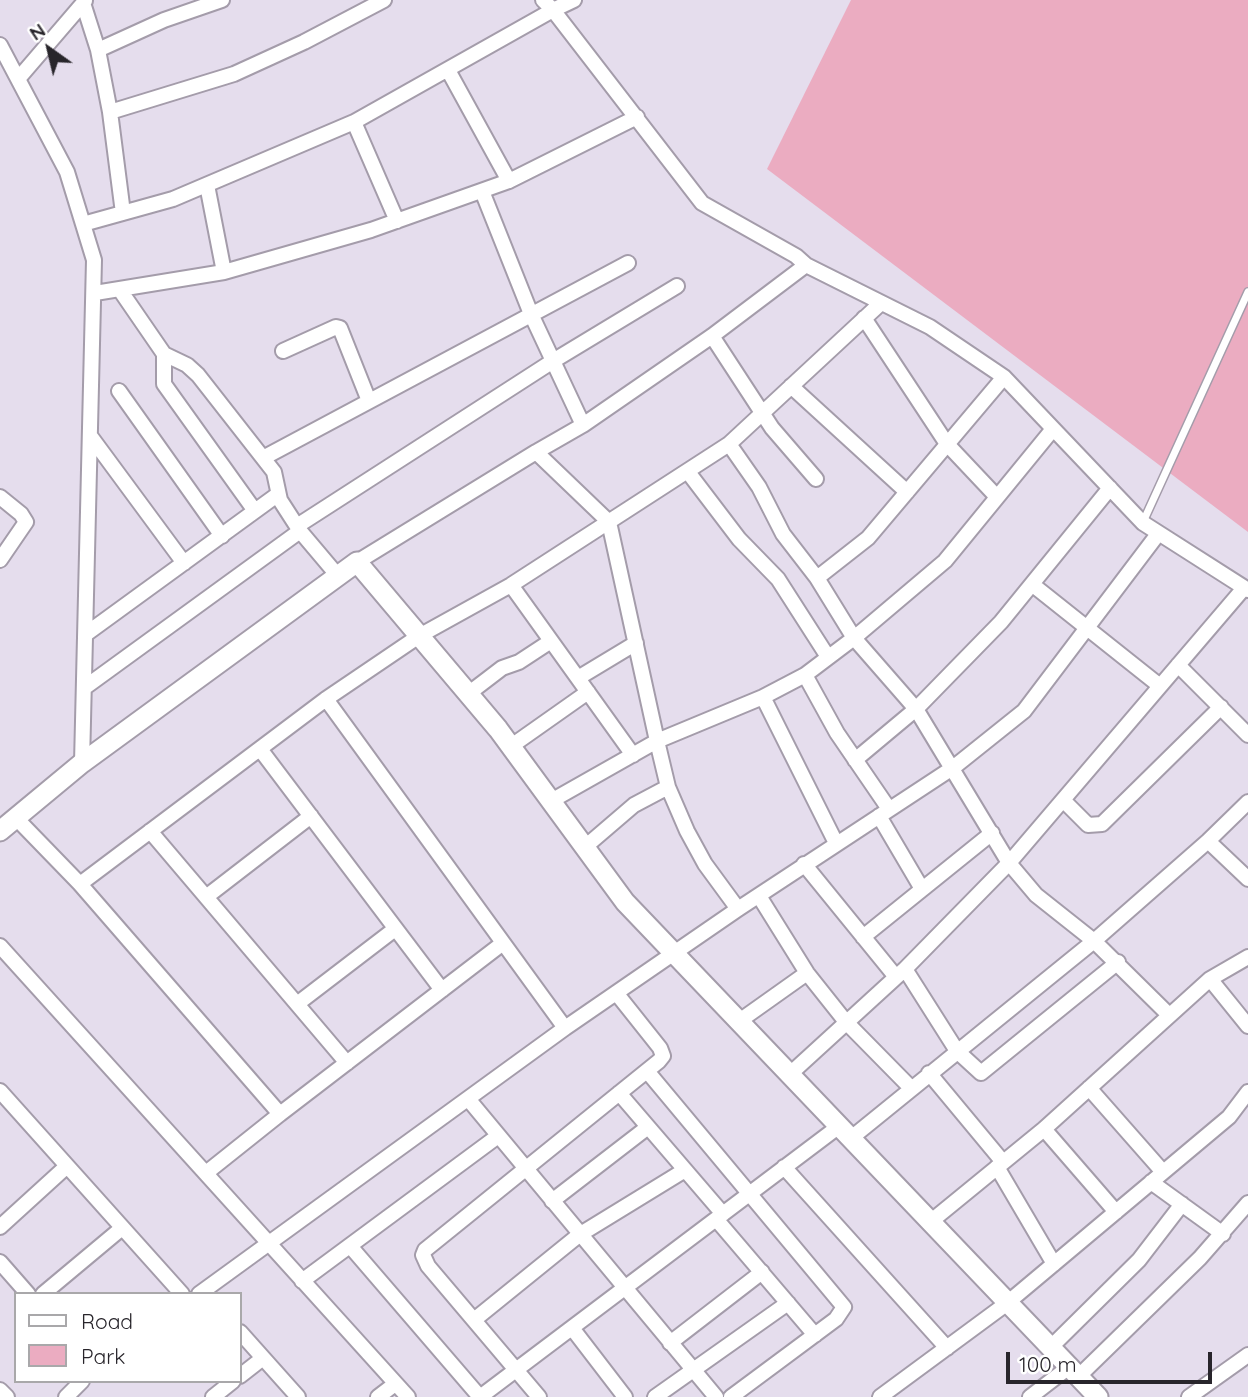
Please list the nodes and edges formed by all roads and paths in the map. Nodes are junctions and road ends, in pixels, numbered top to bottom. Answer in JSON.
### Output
{"nodes":[{"id":1,"x":222,"y":0,"type":"edge"},
{"id":2,"x":384,"y":0,"type":"edge"},
{"id":3,"x":575,"y":0,"type":"edge"},
{"id":4,"x":85,"y":3,"type":"edge"},
{"id":5,"x":548,"y":5,"type":"edge"},
{"id":6,"x":0,"y":45,"type":"edge"},
{"id":7,"x":98,"y":50,"type":"junction"},
{"id":8,"x":448,"y":70,"type":"junction"},
{"id":9,"x":18,"y":79,"type":"junction"},
{"id":10,"x":110,"y":112,"type":"junction"},
{"id":11,"x":637,"y":117,"type":"junction"},
{"id":12,"x":354,"y":122,"type":"junction"},
{"id":13,"x":509,"y":181,"type":"junction"},
{"id":14,"x":207,"y":185,"type":"junction"},
{"id":15,"x":482,"y":191,"type":"junction"},
{"id":16,"x":123,"y":213,"type":"junction"},
{"id":17,"x":397,"y":221,"type":"junction"},
{"id":18,"x":83,"y":224,"type":"junction"},
{"id":19,"x":628,"y":264,"type":"dead end"},
{"id":20,"x":806,"y":265,"type":"junction"},
{"id":21,"x":224,"y":272,"type":"junction"},
{"id":22,"x":677,"y":286,"type":"dead end"},
{"id":23,"x":120,"y":290,"type":"junction"},
{"id":24,"x":1248,"y":292,"type":"edge"},
{"id":25,"x":95,"y":293,"type":"junction"},
{"id":26,"x":881,"y":303,"type":"junction"},
{"id":27,"x":531,"y":314,"type":"junction"},
{"id":28,"x":864,"y":318,"type":"junction"},
{"id":29,"x":712,"y":336,"type":"junction"},
{"id":30,"x":282,"y":351,"type":"dead end"},
{"id":31,"x":164,"y":354,"type":"junction"},
{"id":32,"x":553,"y":361,"type":"junction"},
{"id":33,"x":1004,"y":377,"type":"junction"},
{"id":34,"x":791,"y":386,"type":"junction"},
{"id":35,"x":119,"y":391,"type":"dead end"},
{"id":36,"x":369,"y":401,"type":"junction"},
{"id":37,"x":762,"y":413,"type":"junction"},
{"id":38,"x":583,"y":425,"type":"junction"},
{"id":39,"x":1053,"y":429,"type":"junction"},
{"id":40,"x":91,"y":437,"type":"junction"},
{"id":41,"x":729,"y":444,"type":"junction"},
{"id":42,"x":947,"y":444,"type":"junction"},
{"id":43,"x":536,"y":452,"type":"junction"},
{"id":44,"x":263,"y":458,"type":"junction"},
{"id":45,"x":688,"y":472,"type":"junction"},
{"id":46,"x":816,"y":480,"type":"dead end"},
{"id":47,"x":1110,"y":488,"type":"junction"},
{"id":48,"x":906,"y":492,"type":"junction"},
{"id":49,"x":277,"y":495,"type":"junction"},
{"id":50,"x":0,"y":497,"type":"edge"},
{"id":51,"x":997,"y":497,"type":"junction"},
{"id":52,"x":255,"y":511,"type":"junction"},
{"id":53,"x":609,"y":522,"type":"junction"},
{"id":54,"x":1143,"y":523,"type":"junction"},
{"id":55,"x":299,"y":529,"type":"junction"},
{"id":56,"x":1158,"y":534,"type":"junction"},
{"id":57,"x":222,"y":536,"type":"junction"},
{"id":58,"x":0,"y":560,"type":"edge"},
{"id":59,"x":357,"y":562,"type":"junction"},
{"id":60,"x":184,"y":563,"type":"junction"},
{"id":61,"x":338,"y":576,"type":"junction"},
{"id":62,"x":817,"y":578,"type":"junction"},
{"id":63,"x":511,"y":585,"type":"junction"},
{"id":64,"x":1033,"y":585,"type":"junction"},
{"id":65,"x":1246,"y":589,"type":"edge"},
{"id":66,"x":1088,"y":627,"type":"junction"},
{"id":67,"x":86,"y":634,"type":"junction"},
{"id":68,"x":419,"y":636,"type":"junction"},
{"id":69,"x":854,"y":638,"type":"junction"},
{"id":70,"x":551,"y":641,"type":"junction"},
{"id":71,"x":636,"y":643,"type":"junction"},
{"id":72,"x":828,"y":657,"type":"junction"},
{"id":73,"x":1178,"y":665,"type":"junction"},
{"id":74,"x":805,"y":675,"type":"junction"},
{"id":75,"x":578,"y":678,"type":"junction"},
{"id":76,"x":1160,"y":686,"type":"junction"},
{"id":77,"x":84,"y":688,"type":"junction"},
{"id":78,"x":588,"y":692,"type":"junction"},
{"id":79,"x":468,"y":694,"type":"junction"},
{"id":80,"x":763,"y":697,"type":"junction"},
{"id":81,"x":326,"y":699,"type":"junction"},
{"id":82,"x":1221,"y":707,"type":"junction"},
{"id":83,"x":916,"y":709,"type":"junction"},
{"id":84,"x":1248,"y":735,"type":"edge"},
{"id":85,"x":657,"y":741,"type":"junction"},
{"id":86,"x":510,"y":747,"type":"junction"},
{"id":87,"x":260,"y":749,"type":"junction"},
{"id":88,"x":633,"y":755,"type":"junction"},
{"id":89,"x":855,"y":760,"type":"junction"},
{"id":90,"x":82,"y":763,"type":"junction"},
{"id":91,"x":954,"y":767,"type":"junction"},
{"id":92,"x":668,"y":787,"type":"junction"},
{"id":93,"x":1063,"y":800,"type":"junction"},
{"id":94,"x":551,"y":801,"type":"junction"},
{"id":95,"x":1248,"y":802,"type":"edge"},
{"id":96,"x":884,"y":812,"type":"junction"},
{"id":97,"x":311,"y":816,"type":"junction"},
{"id":98,"x":16,"y":818,"type":"junction"},
{"id":99,"x":0,"y":831,"type":"edge"},
{"id":100,"x":150,"y":831,"type":"junction"},
{"id":101,"x":992,"y":833,"type":"junction"},
{"id":102,"x":1208,"y":841,"type":"junction"},
{"id":103,"x":836,"y":843,"type":"junction"},
{"id":104,"x":585,"y":847,"type":"junction"},
{"id":105,"x":1009,"y":863,"type":"junction"},
{"id":106,"x":804,"y":864,"type":"junction"},
{"id":107,"x":1248,"y":879,"type":"edge"},
{"id":108,"x":80,"y":884,"type":"junction"},
{"id":109,"x":922,"y":889,"type":"junction"},
{"id":110,"x":759,"y":896,"type":"junction"},
{"id":111,"x":206,"y":897,"type":"junction"},
{"id":112,"x":738,"y":909,"type":"junction"},
{"id":113,"x":396,"y":929,"type":"junction"},
{"id":114,"x":863,"y":937,"type":"junction"},
{"id":115,"x":1094,"y":941,"type":"junction"},
{"id":116,"x":503,"y":943,"type":"junction"},
{"id":117,"x":0,"y":946,"type":"edge"},
{"id":118,"x":674,"y":954,"type":"junction"},
{"id":119,"x":1248,"y":957,"type":"edge"},
{"id":120,"x":1118,"y":962,"type":"junction"},
{"id":121,"x":807,"y":973,"type":"junction"},
{"id":122,"x":901,"y":973,"type":"junction"},
{"id":123,"x":1210,"y":979,"type":"junction"},
{"id":124,"x":442,"y":990,"type":"junction"},
{"id":125,"x":617,"y":994,"type":"junction"},
{"id":126,"x":298,"y":1004,"type":"junction"},
{"id":127,"x":1168,"y":1014,"type":"junction"},
{"id":128,"x":738,"y":1021,"type":"junction"},
{"id":129,"x":846,"y":1022,"type":"junction"},
{"id":130,"x":1248,"y":1026,"type":"edge"},
{"id":131,"x":565,"y":1028,"type":"junction"},
{"id":132,"x":957,"y":1051,"type":"junction"},
{"id":133,"x":347,"y":1063,"type":"junction"},
{"id":134,"x":646,"y":1071,"type":"junction"},
{"id":135,"x":929,"y":1073,"type":"junction"},
{"id":136,"x":789,"y":1075,"type":"junction"},
{"id":137,"x":1089,"y":1087,"type":"junction"},
{"id":138,"x":911,"y":1088,"type":"junction"},
{"id":139,"x":0,"y":1091,"type":"edge"},
{"id":140,"x":1248,"y":1092,"type":"edge"},
{"id":141,"x":619,"y":1093,"type":"junction"},
{"id":142,"x":469,"y":1100,"type":"junction"},
{"id":143,"x":280,"y":1114,"type":"junction"},
{"id":144,"x":648,"y":1126,"type":"junction"},
{"id":145,"x":1044,"y":1129,"type":"junction"},
{"id":146,"x":844,"y":1133,"type":"junction"},
{"id":147,"x":498,"y":1136,"type":"junction"},
{"id":148,"x":1000,"y":1165,"type":"junction"},
{"id":149,"x":67,"y":1166,"type":"junction"},
{"id":150,"x":784,"y":1167,"type":"junction"},
{"id":151,"x":526,"y":1169,"type":"junction"},
{"id":152,"x":685,"y":1170,"type":"junction"},
{"id":153,"x":206,"y":1173,"type":"junction"},
{"id":154,"x":1157,"y":1177,"type":"junction"},
{"id":155,"x":751,"y":1193,"type":"junction"},
{"id":156,"x":552,"y":1201,"type":"junction"},
{"id":157,"x":1248,"y":1203,"type":"edge"},
{"id":158,"x":1182,"y":1204,"type":"junction"},
{"id":159,"x":1116,"y":1212,"type":"junction"},
{"id":160,"x":720,"y":1216,"type":"junction"},
{"id":161,"x":929,"y":1223,"type":"junction"},
{"id":162,"x":0,"y":1227,"type":"edge"},
{"id":163,"x":122,"y":1228,"type":"junction"},
{"id":164,"x":1223,"y":1234,"type":"junction"},
{"id":165,"x":579,"y":1235,"type":"junction"},
{"id":166,"x":269,"y":1245,"type":"junction"},
{"id":167,"x":350,"y":1246,"type":"junction"},
{"id":168,"x":0,"y":1262,"type":"edge"},
{"id":169,"x":1054,"y":1264,"type":"junction"},
{"id":170,"x":762,"y":1272,"type":"junction"},
{"id":171,"x":302,"y":1281,"type":"junction"},
{"id":172,"x":624,"y":1289,"type":"junction"},
{"id":173,"x":27,"y":1292,"type":"edge"},
{"id":174,"x":45,"y":1292,"type":"edge"},
{"id":175,"x":180,"y":1292,"type":"edge"},
{"id":176,"x":204,"y":1292,"type":"edge"},
{"id":177,"x":788,"y":1303,"type":"junction"},
{"id":178,"x":1006,"y":1304,"type":"junction"},
{"id":179,"x":474,"y":1320,"type":"junction"},
{"id":180,"x":572,"y":1328,"type":"junction"},
{"id":181,"x":242,"y":1334,"type":"edge"},
{"id":182,"x":815,"y":1335,"type":"junction"},
{"id":183,"x":670,"y":1343,"type":"junction"},
{"id":184,"x":947,"y":1348,"type":"junction"},
{"id":185,"x":1050,"y":1348,"type":"junction"},
{"id":186,"x":1248,"y":1355,"type":"edge"},
{"id":187,"x":263,"y":1358,"type":"junction"},
{"id":188,"x":692,"y":1368,"type":"junction"},
{"id":189,"x":516,"y":1370,"type":"junction"},
{"id":190,"x":1073,"y":1372,"type":"junction"},
{"id":191,"x":242,"y":1374,"type":"edge"},
{"id":192,"x":80,"y":1383,"type":"edge"},
{"id":193,"x":230,"y":1383,"type":"edge"},
{"id":194,"x":395,"y":1384,"type":"junction"},
{"id":195,"x":0,"y":1390,"type":"edge"},
{"id":196,"x":7,"y":1397,"type":"edge"},
{"id":197,"x":66,"y":1397,"type":"edge"},
{"id":198,"x":213,"y":1397,"type":"edge"},
{"id":199,"x":298,"y":1397,"type":"edge"},
{"id":200,"x":378,"y":1397,"type":"edge"},
{"id":201,"x":408,"y":1397,"type":"edge"},
{"id":202,"x":480,"y":1397,"type":"edge"},
{"id":203,"x":539,"y":1397,"type":"edge"},
{"id":204,"x":625,"y":1397,"type":"edge"},
{"id":205,"x":655,"y":1397,"type":"edge"},
{"id":206,"x":716,"y":1397,"type":"edge"},
{"id":207,"x":731,"y":1397,"type":"edge"},
{"id":208,"x":880,"y":1397,"type":"edge"},
{"id":209,"x":1030,"y":1397,"type":"edge"},
{"id":210,"x":1098,"y":1397,"type":"edge"},
{"id":211,"x":1189,"y":1397,"type":"edge"}],
"edges":[{"from":1,"to":7,"type":"street"},
{"from":2,"to":10,"type":"street"},
{"from":3,"to":5,"type":"street"},
{"from":4,"to":7,"type":"street"},
{"from":4,"to":9,"type":"street"},
{"from":5,"to":8,"type":"street"},
{"from":5,"to":11,"type":"street"},
{"from":6,"to":9,"type":"street"},
{"from":7,"to":10,"type":"street"},
{"from":8,"to":12,"type":"street"},
{"from":8,"to":13,"type":"street"},
{"from":9,"to":18,"type":"street"},
{"from":10,"to":16,"type":"street"},
{"from":11,"to":13,"type":"street"},
{"from":11,"to":20,"type":"street"},
{"from":12,"to":14,"type":"street"},
{"from":12,"to":17,"type":"street"},
{"from":13,"to":15,"type":"street"},
{"from":14,"to":16,"type":"street"},
{"from":14,"to":21,"type":"street"},
{"from":15,"to":17,"type":"street"},
{"from":15,"to":27,"type":"street"},
{"from":16,"to":18,"type":"street"},
{"from":17,"to":21,"type":"street"},
{"from":18,"to":25,"type":"street"},
{"from":19,"to":27,"type":"street"},
{"from":20,"to":26,"type":"street"},
{"from":20,"to":29,"type":"street"},
{"from":21,"to":23,"type":"street"},
{"from":22,"to":32,"type":"street"},
{"from":23,"to":25,"type":"street"},
{"from":23,"to":31,"type":"street"},
{"from":24,"to":54,"type":"lane"},
{"from":25,"to":40,"type":"street"},
{"from":26,"to":28,"type":"street"},
{"from":26,"to":33,"type":"street"},
{"from":27,"to":32,"type":"street"},
{"from":27,"to":36,"type":"street"},
{"from":28,"to":34,"type":"street"},
{"from":28,"to":42,"type":"street"},
{"from":29,"to":37,"type":"street"},
{"from":29,"to":38,"type":"street"},
{"from":30,"to":36,"type":"street"},
{"from":31,"to":44,"type":"street"},
{"from":31,"to":52,"type":"street"},
{"from":32,"to":38,"type":"street"},
{"from":32,"to":55,"type":"street"},
{"from":33,"to":39,"type":"street"},
{"from":33,"to":42,"type":"street"},
{"from":34,"to":37,"type":"street"},
{"from":34,"to":48,"type":"street"},
{"from":35,"to":57,"type":"street"},
{"from":36,"to":44,"type":"street"},
{"from":37,"to":41,"type":"street"},
{"from":37,"to":46,"type":"street"},
{"from":38,"to":43,"type":"street"},
{"from":39,"to":47,"type":"street"},
{"from":39,"to":51,"type":"street"},
{"from":40,"to":60,"type":"street"},
{"from":40,"to":67,"type":"street"},
{"from":41,"to":45,"type":"street"},
{"from":41,"to":62,"type":"street"},
{"from":42,"to":48,"type":"street"},
{"from":42,"to":51,"type":"street"},
{"from":43,"to":53,"type":"street"},
{"from":43,"to":59,"type":"street"},
{"from":44,"to":49,"type":"street"},
{"from":45,"to":53,"type":"street"},
{"from":45,"to":72,"type":"street"},
{"from":47,"to":54,"type":"street"},
{"from":47,"to":64,"type":"street"},
{"from":48,"to":62,"type":"street"},
{"from":49,"to":52,"type":"street"},
{"from":49,"to":55,"type":"street"},
{"from":50,"to":58,"type":"street"},
{"from":51,"to":69,"type":"street"},
{"from":52,"to":57,"type":"street"},
{"from":53,"to":63,"type":"street"},
{"from":53,"to":71,"type":"street"},
{"from":54,"to":56,"type":"street"},
{"from":55,"to":61,"type":"street"},
{"from":55,"to":77,"type":"street"},
{"from":56,"to":65,"type":"street"},
{"from":56,"to":66,"type":"street"},
{"from":57,"to":60,"type":"street"},
{"from":59,"to":61,"type":"street"},
{"from":59,"to":68,"type":"street"},
{"from":60,"to":67,"type":"street"},
{"from":61,"to":90,"type":"street"},
{"from":62,"to":69,"type":"street"},
{"from":63,"to":68,"type":"street"},
{"from":63,"to":70,"type":"street"},
{"from":64,"to":66,"type":"street"},
{"from":64,"to":83,"type":"street"},
{"from":65,"to":73,"type":"street"},
{"from":66,"to":76,"type":"street"},
{"from":66,"to":91,"type":"street"},
{"from":67,"to":77,"type":"street"},
{"from":68,"to":79,"type":"street"},
{"from":68,"to":81,"type":"street"},
{"from":69,"to":72,"type":"street"},
{"from":69,"to":83,"type":"street"},
{"from":70,"to":75,"type":"street"},
{"from":70,"to":79,"type":"street"},
{"from":71,"to":75,"type":"street"},
{"from":71,"to":85,"type":"street"},
{"from":72,"to":74,"type":"street"},
{"from":73,"to":76,"type":"street"},
{"from":73,"to":82,"type":"street"},
{"from":74,"to":80,"type":"street"},
{"from":74,"to":89,"type":"street"},
{"from":75,"to":78,"type":"street"},
{"from":76,"to":93,"type":"street"},
{"from":77,"to":90,"type":"street"},
{"from":78,"to":86,"type":"street"},
{"from":78,"to":88,"type":"street"},
{"from":79,"to":86,"type":"street"},
{"from":80,"to":85,"type":"street"},
{"from":80,"to":103,"type":"street"},
{"from":81,"to":87,"type":"street"},
{"from":81,"to":116,"type":"street"},
{"from":82,"to":84,"type":"street"},
{"from":82,"to":93,"type":"street"},
{"from":83,"to":89,"type":"street"},
{"from":83,"to":91,"type":"street"},
{"from":85,"to":88,"type":"street"},
{"from":85,"to":92,"type":"street"},
{"from":86,"to":94,"type":"street"},
{"from":87,"to":97,"type":"street"},
{"from":87,"to":100,"type":"street"},
{"from":88,"to":94,"type":"street"},
{"from":89,"to":96,"type":"street"},
{"from":90,"to":98,"type":"street"},
{"from":91,"to":96,"type":"street"},
{"from":91,"to":101,"type":"street"},
{"from":92,"to":104,"type":"street"},
{"from":92,"to":112,"type":"street"},
{"from":93,"to":105,"type":"street"},
{"from":94,"to":104,"type":"street"},
{"from":95,"to":102,"type":"street"},
{"from":96,"to":103,"type":"street"},
{"from":96,"to":109,"type":"street"},
{"from":97,"to":111,"type":"street"},
{"from":97,"to":113,"type":"street"},
{"from":98,"to":99,"type":"street"},
{"from":98,"to":108,"type":"street"},
{"from":100,"to":108,"type":"street"},
{"from":100,"to":111,"type":"street"},
{"from":101,"to":105,"type":"street"},
{"from":101,"to":109,"type":"street"},
{"from":102,"to":107,"type":"street"},
{"from":102,"to":115,"type":"street"},
{"from":103,"to":106,"type":"street"},
{"from":104,"to":118,"type":"street"},
{"from":105,"to":115,"type":"street"},
{"from":105,"to":122,"type":"street"},
{"from":106,"to":110,"type":"street"},
{"from":106,"to":114,"type":"street"},
{"from":108,"to":143,"type":"street"},
{"from":109,"to":114,"type":"street"},
{"from":110,"to":112,"type":"street"},
{"from":110,"to":121,"type":"street"},
{"from":111,"to":126,"type":"street"},
{"from":112,"to":118,"type":"street"},
{"from":113,"to":124,"type":"street"},
{"from":113,"to":126,"type":"street"},
{"from":114,"to":122,"type":"street"},
{"from":115,"to":120,"type":"street"},
{"from":115,"to":132,"type":"street"},
{"from":116,"to":124,"type":"street"},
{"from":116,"to":131,"type":"street"},
{"from":117,"to":153,"type":"street"},
{"from":118,"to":125,"type":"street"},
{"from":118,"to":128,"type":"street"},
{"from":119,"to":123,"type":"street"},
{"from":120,"to":127,"type":"street"},
{"from":120,"to":132,"type":"street"},
{"from":121,"to":128,"type":"street"},
{"from":121,"to":129,"type":"street"},
{"from":122,"to":129,"type":"street"},
{"from":122,"to":132,"type":"street"},
{"from":123,"to":127,"type":"street"},
{"from":123,"to":130,"type":"street"},
{"from":124,"to":133,"type":"street"},
{"from":125,"to":131,"type":"street"},
{"from":125,"to":134,"type":"street"},
{"from":126,"to":133,"type":"street"},
{"from":127,"to":137,"type":"street"},
{"from":128,"to":136,"type":"street"},
{"from":129,"to":136,"type":"street"},
{"from":129,"to":138,"type":"street"},
{"from":131,"to":142,"type":"street"},
{"from":132,"to":135,"type":"street"},
{"from":133,"to":143,"type":"street"},
{"from":134,"to":141,"type":"street"},
{"from":134,"to":155,"type":"street"},
{"from":135,"to":138,"type":"street"},
{"from":135,"to":148,"type":"street"},
{"from":136,"to":146,"type":"street"},
{"from":137,"to":145,"type":"street"},
{"from":137,"to":154,"type":"street"},
{"from":138,"to":146,"type":"street"},
{"from":139,"to":149,"type":"street"},
{"from":140,"to":154,"type":"street"},
{"from":141,"to":144,"type":"street"},
{"from":141,"to":151,"type":"street"},
{"from":142,"to":147,"type":"street"},
{"from":142,"to":166,"type":"street"},
{"from":143,"to":153,"type":"street"},
{"from":144,"to":152,"type":"street"},
{"from":144,"to":156,"type":"street"},
{"from":145,"to":148,"type":"street"},
{"from":145,"to":159,"type":"street"},
{"from":146,"to":150,"type":"street"},
{"from":146,"to":161,"type":"street"},
{"from":147,"to":151,"type":"street"},
{"from":147,"to":167,"type":"street"},
{"from":148,"to":161,"type":"street"},
{"from":148,"to":169,"type":"street"},
{"from":149,"to":162,"type":"street"},
{"from":149,"to":163,"type":"street"},
{"from":150,"to":155,"type":"street"},
{"from":150,"to":184,"type":"street"},
{"from":151,"to":156,"type":"street"},
{"from":151,"to":179,"type":"street"},
{"from":152,"to":160,"type":"street"},
{"from":152,"to":165,"type":"street"},
{"from":153,"to":166,"type":"street"},
{"from":154,"to":158,"type":"street"},
{"from":154,"to":159,"type":"street"},
{"from":155,"to":160,"type":"street"},
{"from":155,"to":182,"type":"street"},
{"from":156,"to":165,"type":"street"},
{"from":157,"to":164,"type":"street"},
{"from":158,"to":164,"type":"street"},
{"from":158,"to":185,"type":"street"},
{"from":159,"to":169,"type":"street"},
{"from":160,"to":170,"type":"street"},
{"from":160,"to":172,"type":"street"},
{"from":161,"to":178,"type":"street"},
{"from":163,"to":174,"type":"street"},
{"from":163,"to":175,"type":"street"},
{"from":164,"to":190,"type":"street"},
{"from":165,"to":172,"type":"street"},
{"from":165,"to":179,"type":"street"},
{"from":166,"to":171,"type":"street"},
{"from":166,"to":176,"type":"street"},
{"from":167,"to":171,"type":"street"},
{"from":167,"to":202,"type":"street"},
{"from":168,"to":173,"type":"street"},
{"from":169,"to":178,"type":"street"},
{"from":170,"to":177,"type":"street"},
{"from":170,"to":183,"type":"street"},
{"from":171,"to":194,"type":"street"},
{"from":172,"to":180,"type":"street"},
{"from":172,"to":183,"type":"street"},
{"from":177,"to":182,"type":"street"},
{"from":177,"to":188,"type":"street"},
{"from":178,"to":184,"type":"street"},
{"from":178,"to":185,"type":"street"},
{"from":179,"to":189,"type":"street"},
{"from":180,"to":189,"type":"street"},
{"from":180,"to":204,"type":"street"},
{"from":181,"to":187,"type":"street"},
{"from":182,"to":207,"type":"street"},
{"from":183,"to":188,"type":"street"},
{"from":184,"to":208,"type":"street"},
{"from":185,"to":190,"type":"street"},
{"from":186,"to":211,"type":"street"},
{"from":187,"to":191,"type":"street"},
{"from":187,"to":199,"type":"street"},
{"from":188,"to":205,"type":"street"},
{"from":188,"to":206,"type":"street"},
{"from":189,"to":202,"type":"street"},
{"from":189,"to":203,"type":"street"},
{"from":190,"to":209,"type":"street"},
{"from":190,"to":210,"type":"street"},
{"from":192,"to":197,"type":"street"},
{"from":193,"to":198,"type":"street"},
{"from":194,"to":200,"type":"street"},
{"from":194,"to":201,"type":"street"},
{"from":195,"to":196,"type":"street"}]}
